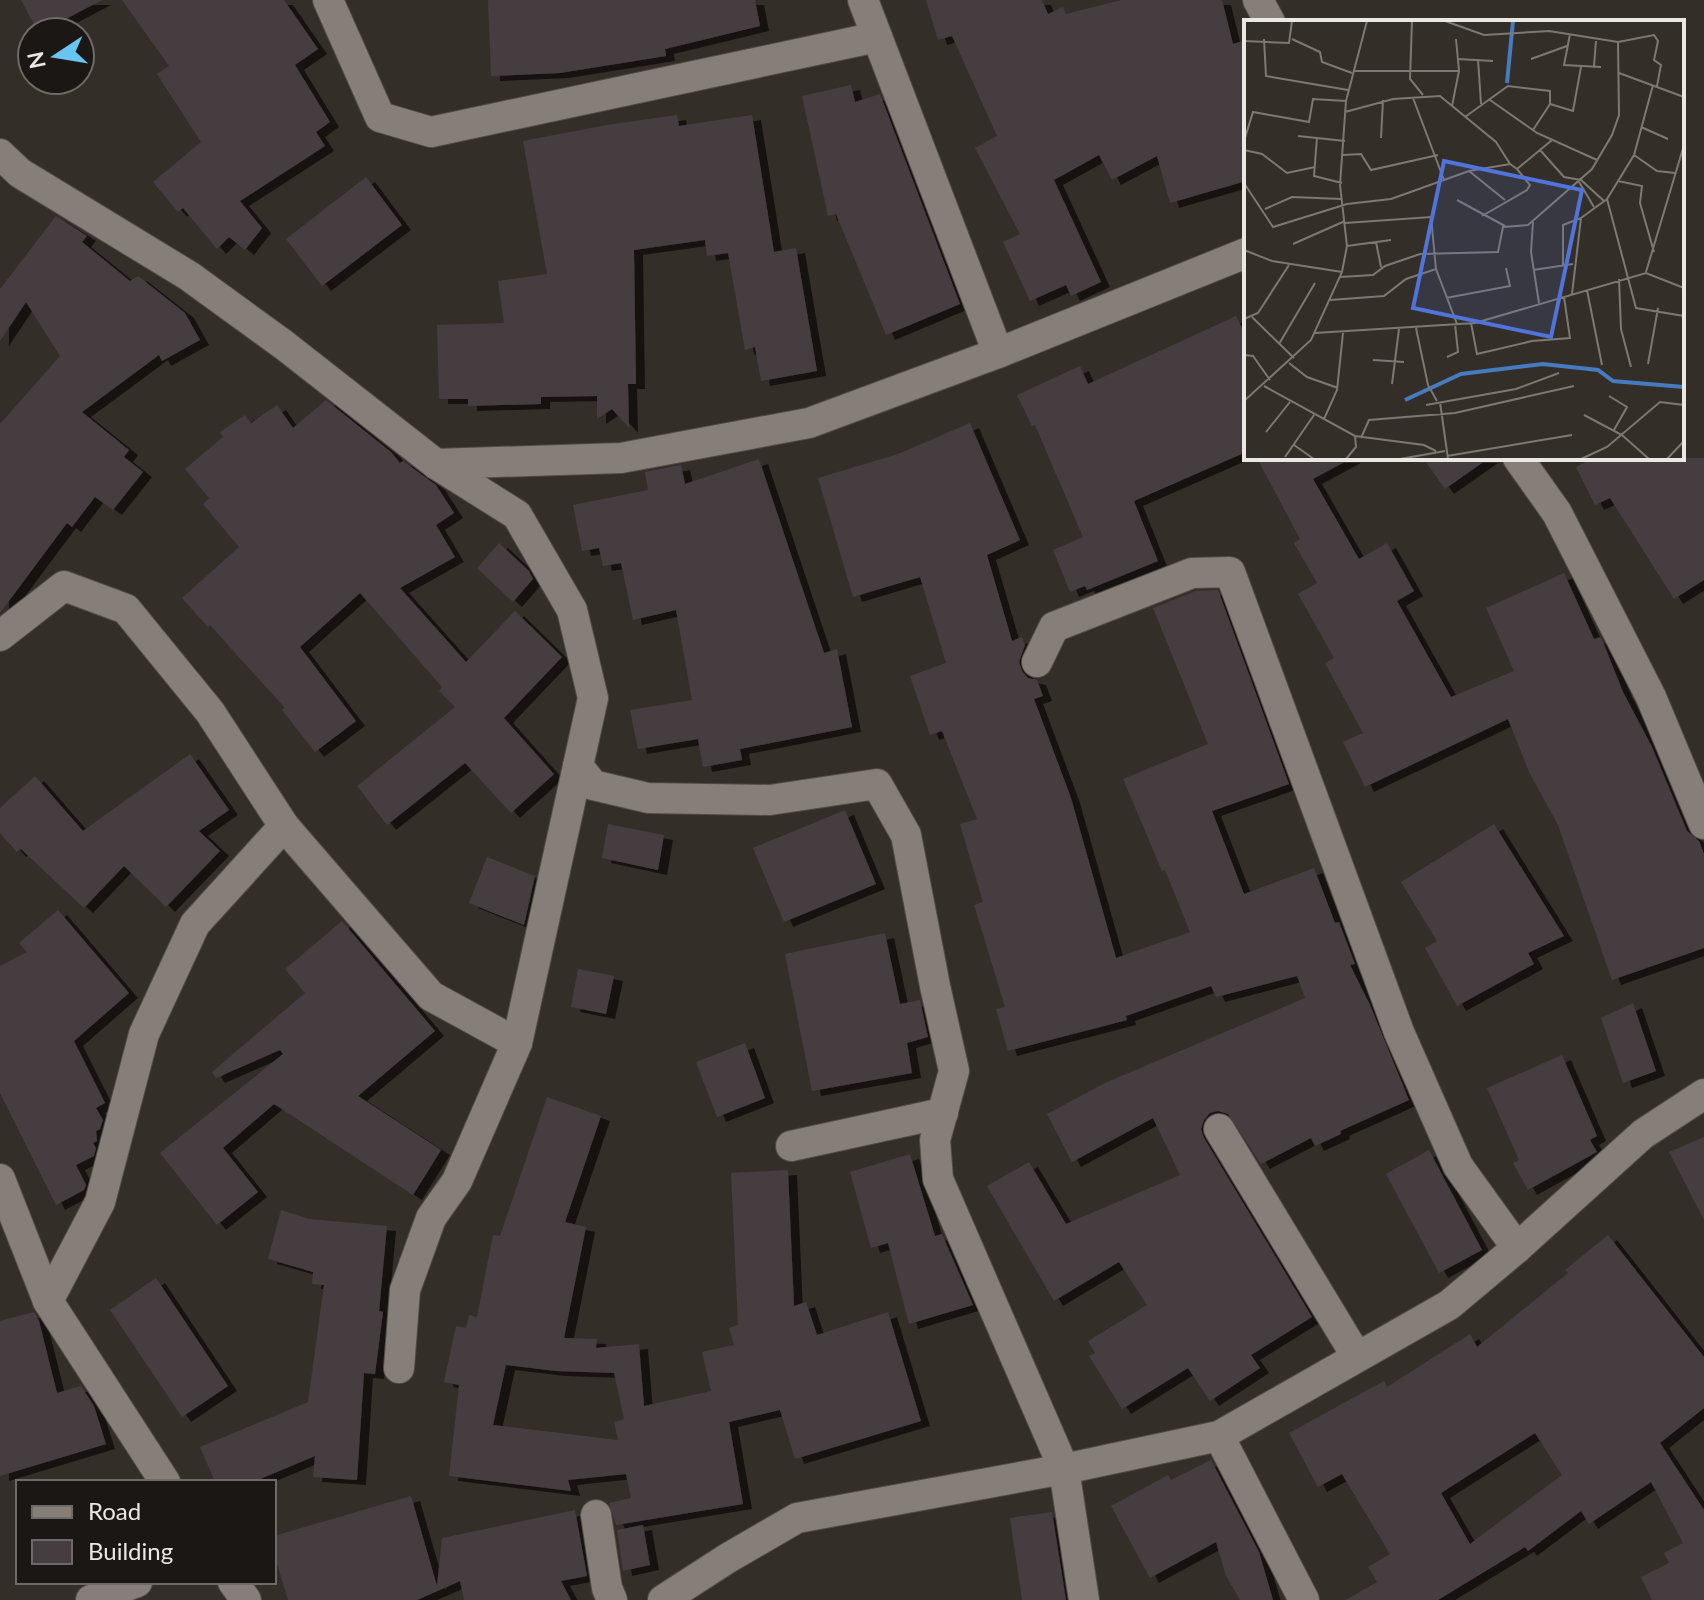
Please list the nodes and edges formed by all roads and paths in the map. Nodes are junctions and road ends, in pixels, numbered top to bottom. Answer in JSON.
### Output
{"nodes":[{"id":1,"x":328,"y":0,"type":"edge"},
{"id":2,"x":863,"y":0,"type":"edge"},
{"id":3,"x":1258,"y":0,"type":"edge"},
{"id":4,"x":1269,"y":20,"type":"edge"},
{"id":5,"x":877,"y":37,"type":"junction"},
{"id":6,"x":0,"y":154,"type":"edge"},
{"id":7,"x":1244,"y":254,"type":"edge"},
{"id":8,"x":998,"y":353,"type":"junction"},
{"id":9,"x":1519,"y":460,"type":"edge"},
{"id":10,"x":436,"y":464,"type":"junction"},
{"id":11,"x":0,"y":636,"type":"edge"},
{"id":12,"x":1037,"y":662,"type":"dead end"},
{"id":13,"x":578,"y":766,"type":"junction"},
{"id":14,"x":1704,"y":824,"type":"edge"},
{"id":15,"x":284,"y":826,"type":"junction"},
{"id":16,"x":517,"y":1043,"type":"junction"},
{"id":17,"x":1704,"y":1094,"type":"edge"},
{"id":18,"x":943,"y":1113,"type":"junction"},
{"id":19,"x":1219,"y":1129,"type":"dead end"},
{"id":20,"x":791,"y":1146,"type":"dead end"},
{"id":21,"x":0,"y":1179,"type":"edge"},
{"id":22,"x":1517,"y":1248,"type":"junction"},
{"id":23,"x":48,"y":1301,"type":"junction"},
{"id":24,"x":1357,"y":1357,"type":"junction"},
{"id":25,"x":399,"y":1368,"type":"dead end"},
{"id":26,"x":1219,"y":1436,"type":"junction"},
{"id":27,"x":1064,"y":1469,"type":"junction"},
{"id":28,"x":164,"y":1480,"type":"edge"},
{"id":29,"x":596,"y":1515,"type":"dead end"},
{"id":30,"x":132,"y":1584,"type":"edge"},
{"id":31,"x":91,"y":1600,"type":"edge"},
{"id":32,"x":612,"y":1600,"type":"edge"},
{"id":33,"x":663,"y":1600,"type":"edge"},
{"id":34,"x":1084,"y":1600,"type":"edge"},
{"id":35,"x":1304,"y":1600,"type":"edge"}],
"edges":[{"from":1,"to":5,"type":"street"},
{"from":2,"to":5,"type":"street"},
{"from":3,"to":4,"type":"street"},
{"from":5,"to":8,"type":"street"},
{"from":6,"to":10,"type":"street"},
{"from":7,"to":8,"type":"street"},
{"from":8,"to":10,"type":"street"},
{"from":9,"to":14,"type":"street"},
{"from":10,"to":13,"type":"street"},
{"from":11,"to":15,"type":"street"},
{"from":12,"to":22,"type":"street"},
{"from":13,"to":16,"type":"street"},
{"from":13,"to":18,"type":"street"},
{"from":15,"to":16,"type":"street"},
{"from":15,"to":23,"type":"street"},
{"from":16,"to":25,"type":"street"},
{"from":17,"to":22,"type":"street"},
{"from":18,"to":20,"type":"street"},
{"from":18,"to":27,"type":"street"},
{"from":19,"to":24,"type":"street"},
{"from":21,"to":23,"type":"street"},
{"from":22,"to":24,"type":"street"},
{"from":23,"to":28,"type":"street"},
{"from":24,"to":26,"type":"street"},
{"from":26,"to":27,"type":"street"},
{"from":26,"to":35,"type":"street"},
{"from":27,"to":33,"type":"street"},
{"from":27,"to":34,"type":"street"},
{"from":29,"to":32,"type":"street"},
{"from":30,"to":31,"type":"street"}]}
